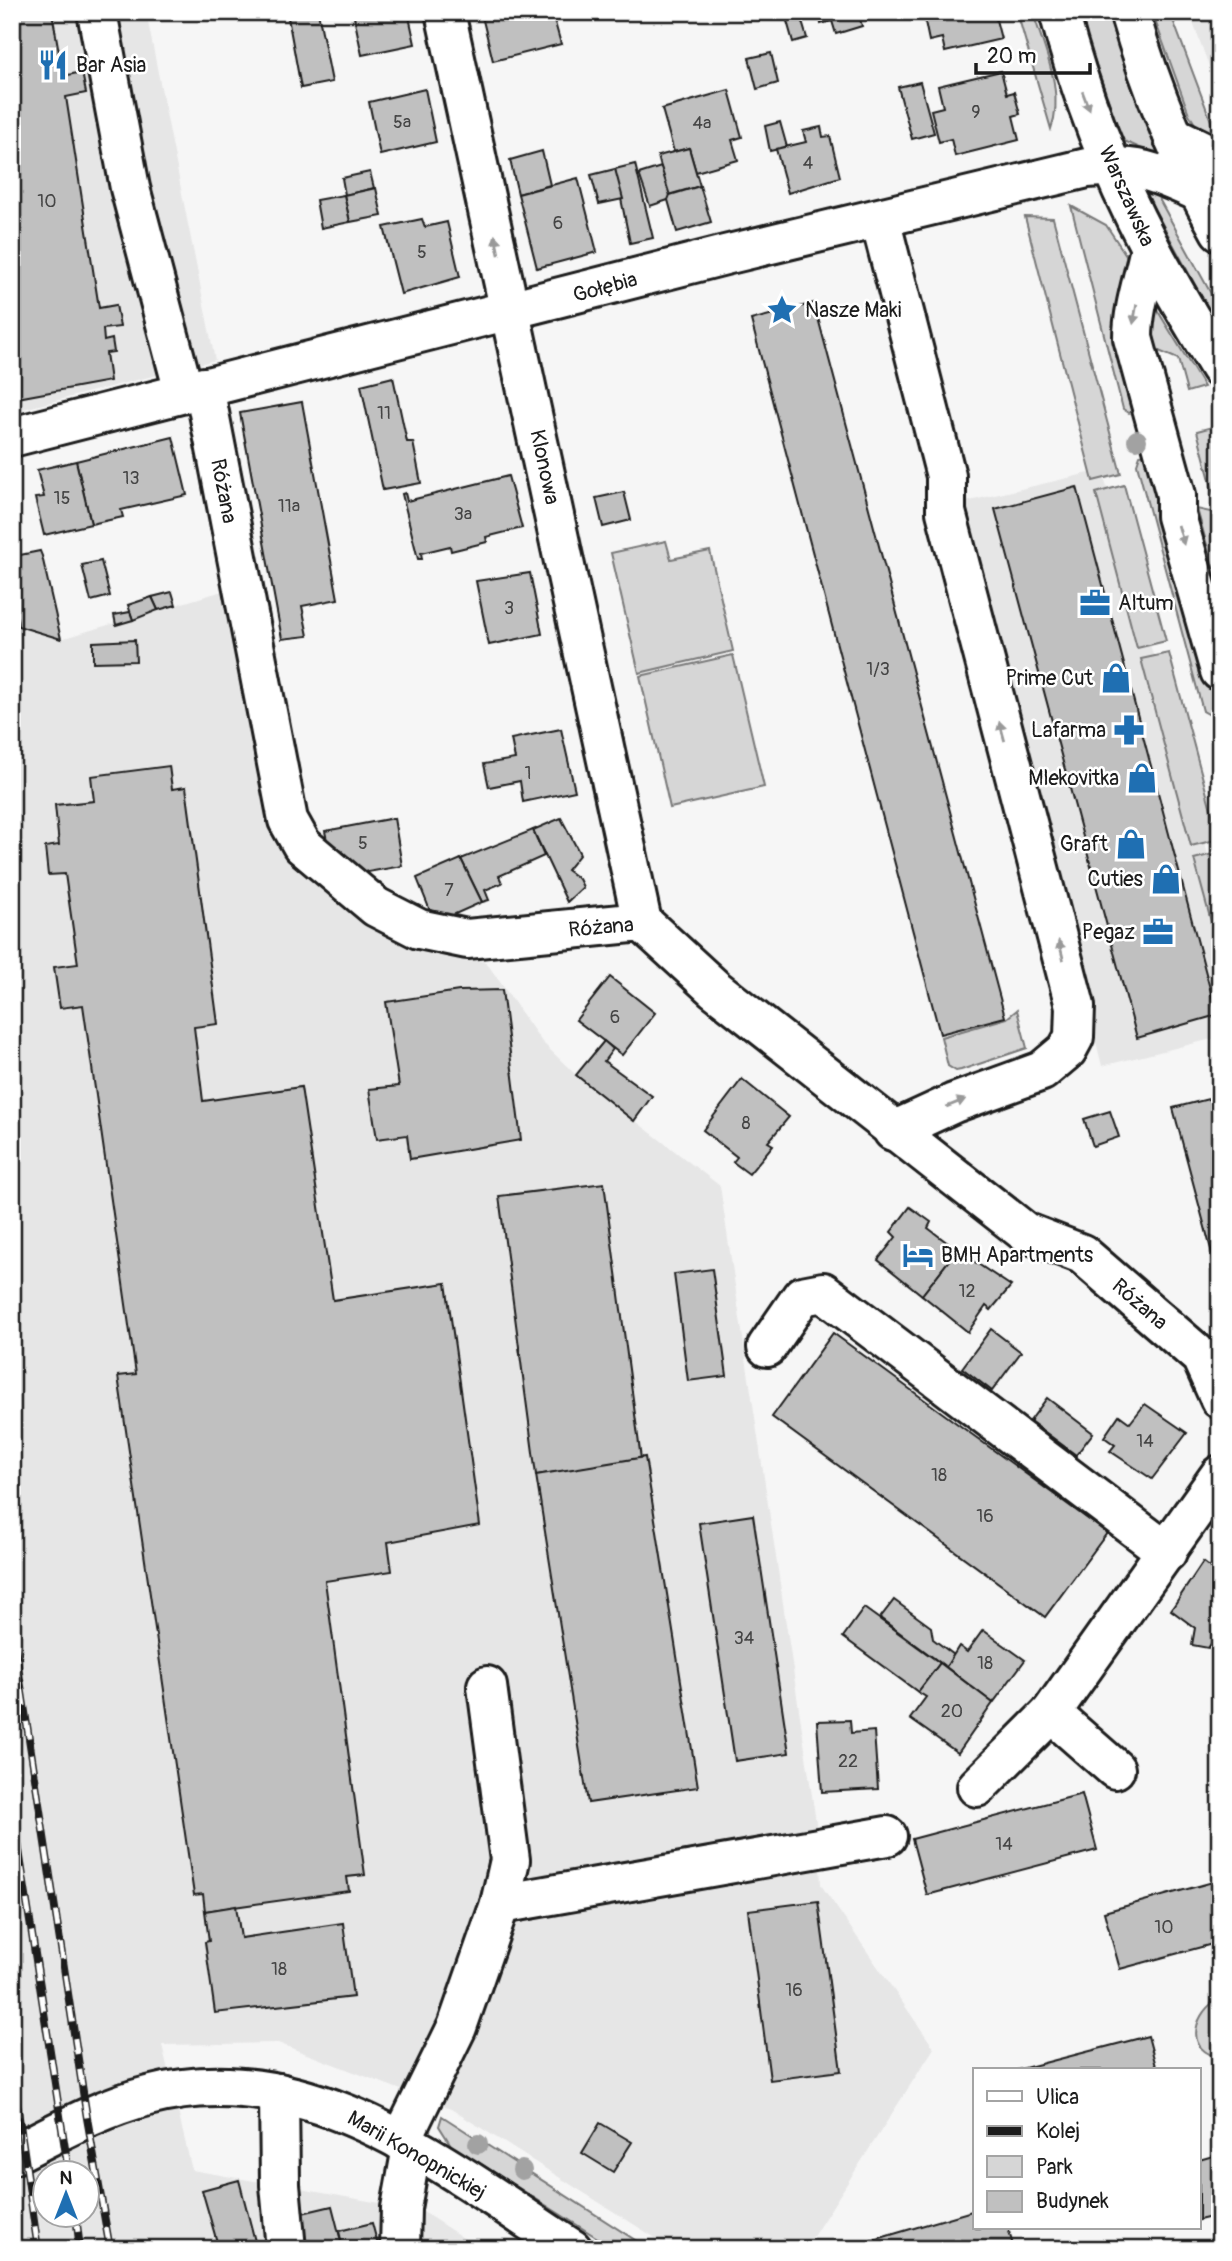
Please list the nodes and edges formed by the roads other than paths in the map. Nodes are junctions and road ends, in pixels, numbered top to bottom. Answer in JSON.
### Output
{"nodes":[{"id":1,"x":97,"y":12,"type":"edge"},
{"id":2,"x":445,"y":12,"type":"edge"},
{"id":3,"x":1059,"y":12,"type":"edge"},
{"id":4,"x":1129,"y":12,"type":"edge"},
{"id":5,"x":1173,"y":136,"type":"junction"},
{"id":6,"x":1220,"y":159,"type":"edge"},
{"id":7,"x":1112,"y":166,"type":"junction"},
{"id":8,"x":1198,"y":191,"type":"junction"},
{"id":9,"x":880,"y":219,"type":"junction"},
{"id":10,"x":1220,"y":231,"type":"edge"},
{"id":11,"x":1150,"y":248,"type":"junction"},
{"id":12,"x":511,"y":312,"type":"junction"},
{"id":13,"x":1220,"y":368,"type":"edge"},
{"id":14,"x":194,"y":390,"type":"junction"},
{"id":15,"x":12,"y":437,"type":"edge"},
{"id":16,"x":1220,"y":671,"type":"edge"},
{"id":17,"x":642,"y":922,"type":"junction"},
{"id":18,"x":893,"y":1131,"type":"junction"},
{"id":19,"x":767,"y":1347,"type":"dead end"},
{"id":20,"x":1220,"y":1399,"type":"edge"},
{"id":21,"x":1220,"y":1475,"type":"edge"},
{"id":22,"x":1167,"y":1552,"type":"junction"},
{"id":23,"x":486,"y":1686,"type":"dead end"},
{"id":24,"x":1051,"y":1713,"type":"junction"},
{"id":25,"x":1115,"y":1769,"type":"dead end"},
{"id":26,"x":977,"y":1787,"type":"dead end"},
{"id":27,"x":887,"y":1836,"type":"dead end"},
{"id":28,"x":500,"y":1904,"type":"junction"},
{"id":29,"x":279,"y":2093,"type":"junction"},
{"id":30,"x":406,"y":2144,"type":"junction"},
{"id":31,"x":12,"y":2155,"type":"edge"},
{"id":32,"x":286,"y":2249,"type":"edge"},
{"id":33,"x":400,"y":2249,"type":"edge"},
{"id":34,"x":572,"y":2249,"type":"edge"}],
"edges":[{"from":1,"to":14,"type":"street","name":"Różana"},
{"from":12,"to":2,"type":"street","name":"Klonowa","one_way":true},
{"from":3,"to":7,"type":"street","name":"Warszawska","one_way":true},
{"from":4,"to":5,"type":"street"},
{"from":5,"to":6,"type":"street"},
{"from":5,"to":8,"type":"street"},
{"from":7,"to":8,"type":"street","name":"Gołębia"},
{"from":7,"to":9,"type":"street","name":"Gołębia"},
{"from":7,"to":11,"type":"street","name":"Warszawska"},
{"from":8,"to":10,"type":"street"},
{"from":9,"to":12,"type":"street","name":"Gołębia"},
{"from":18,"to":9,"type":"street","one_way":true},
{"from":11,"to":13,"type":"street","name":"Warszawska"},
{"from":11,"to":16,"type":"street","one_way":true},
{"from":12,"to":14,"type":"street","name":"Gołębia"},
{"from":12,"to":17,"type":"street","name":"Klonowa"},
{"from":14,"to":15,"type":"street","name":"Gołębia"},
{"from":14,"to":17,"type":"street","name":"Różana"},
{"from":17,"to":18,"type":"street","name":"Różana"},
{"from":18,"to":20,"type":"street","name":"Różana"},
{"from":19,"to":22,"type":"street"},
{"from":21,"to":22,"type":"street"},
{"from":22,"to":24,"type":"street"},
{"from":23,"to":28,"type":"street"},
{"from":24,"to":25,"type":"street"},
{"from":24,"to":26,"type":"street"},
{"from":27,"to":28,"type":"street"},
{"from":28,"to":30,"type":"street"},
{"from":29,"to":30,"type":"street","name":"Marii Konopnickiej"},
{"from":29,"to":31,"type":"street","name":"Marii Konopnickiej"},
{"from":29,"to":32,"type":"street"},
{"from":30,"to":33,"type":"street"},
{"from":30,"to":34,"type":"street","name":"Marii Konopnickiej"}]}
